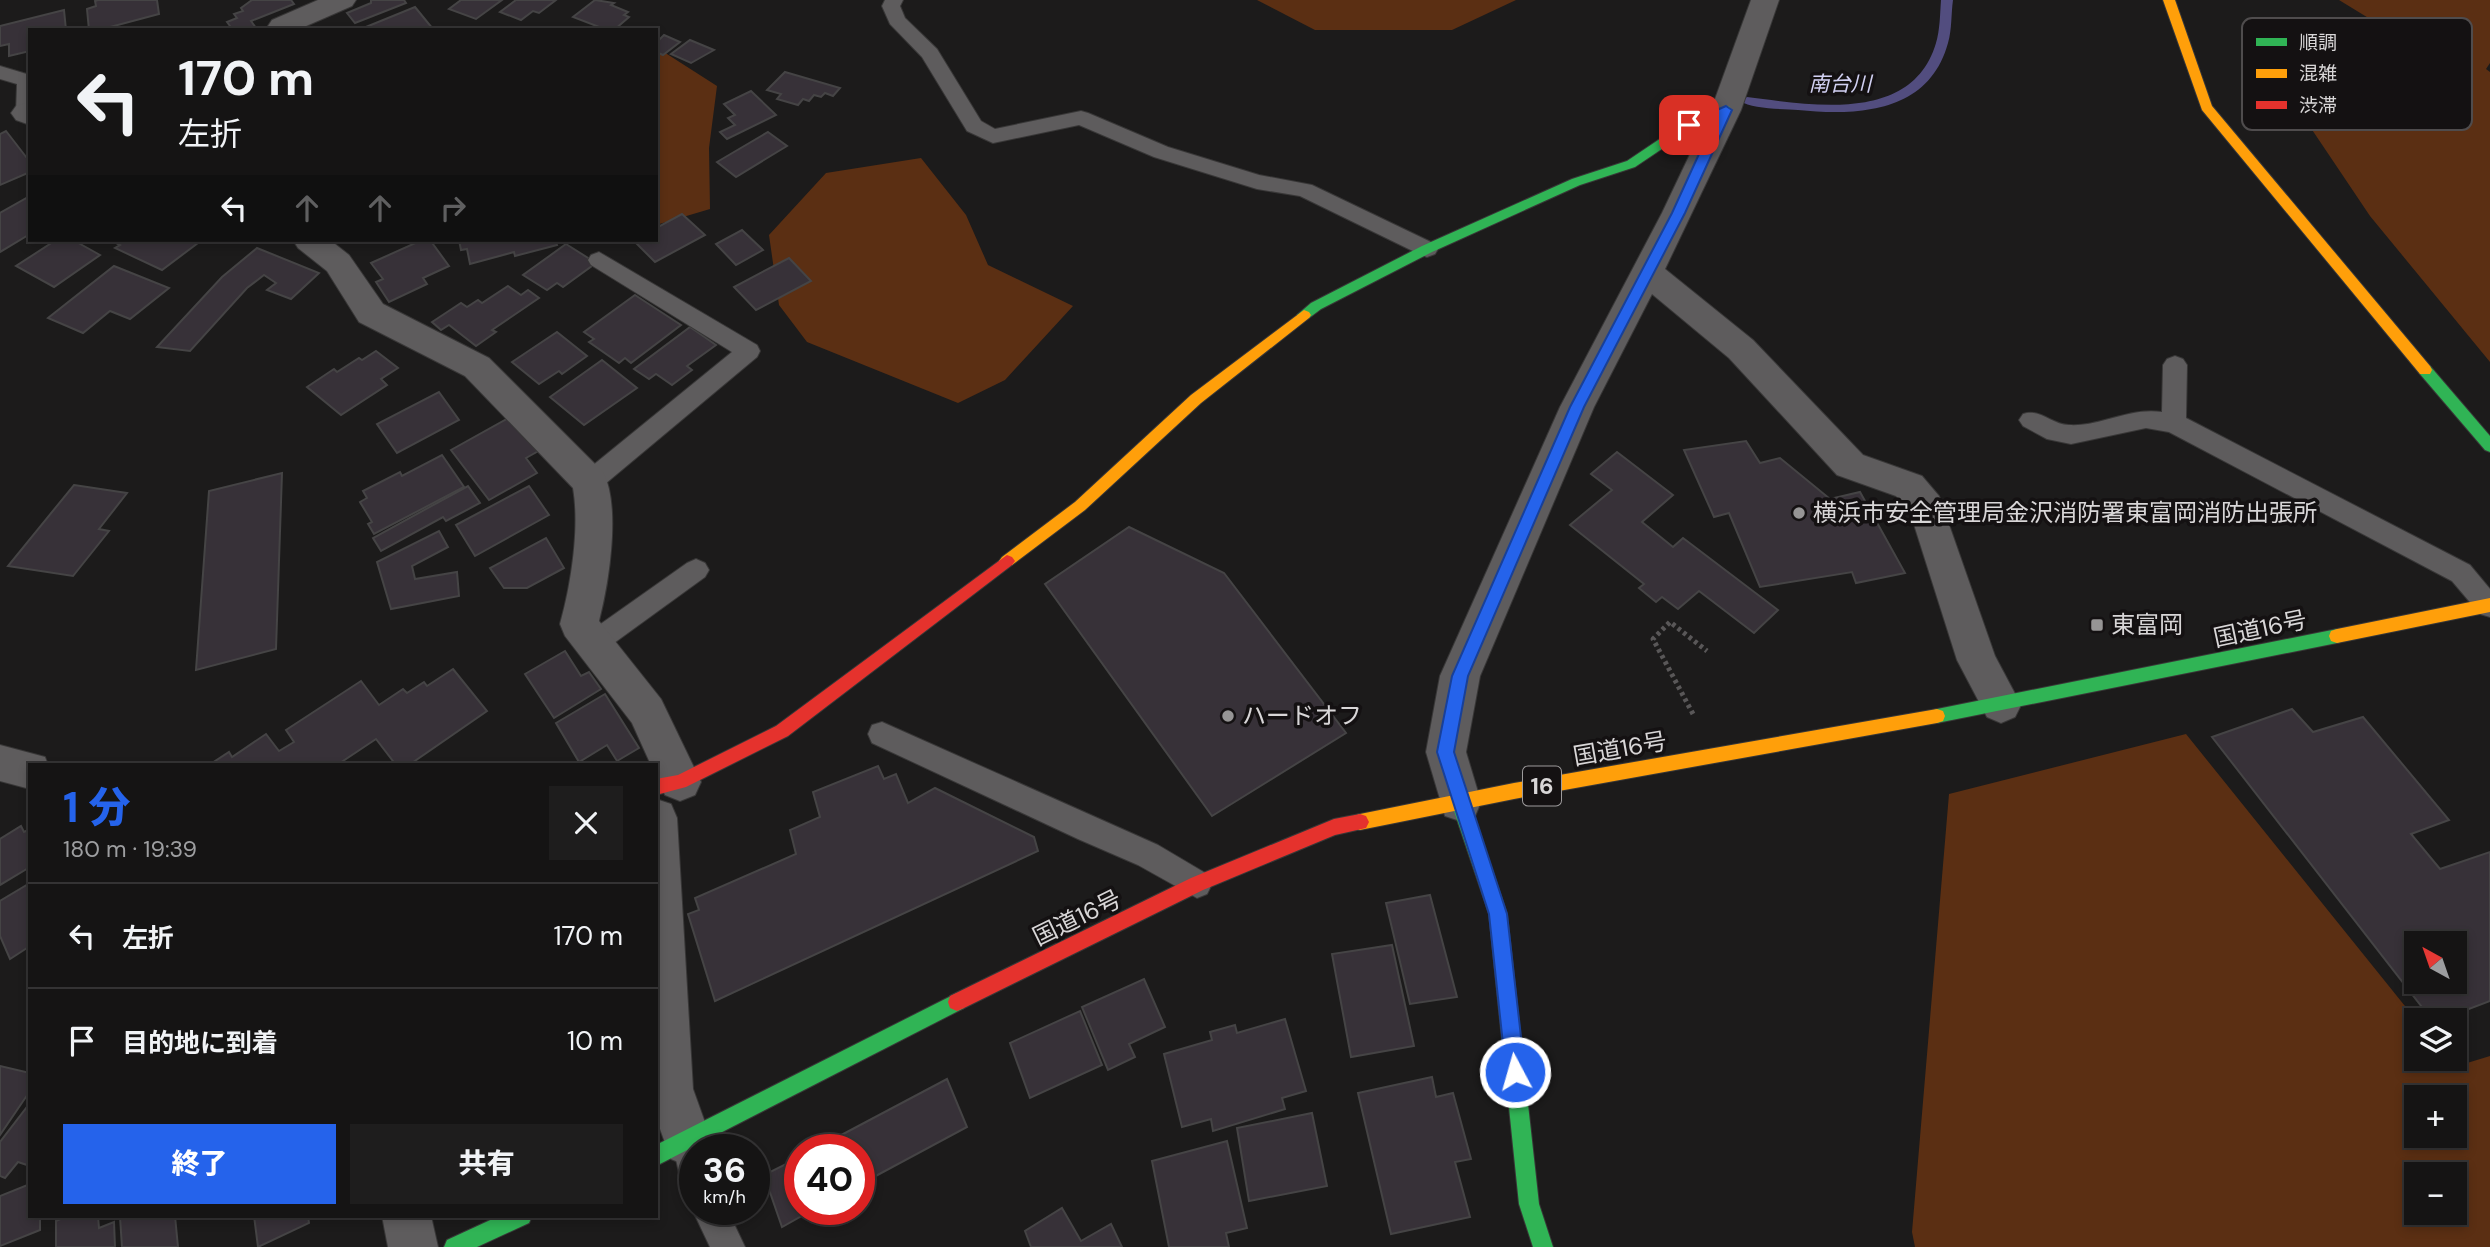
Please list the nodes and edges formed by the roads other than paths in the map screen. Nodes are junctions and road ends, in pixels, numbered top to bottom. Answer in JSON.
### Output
{"nodes":[{"id":1,"x":342,"y":0,"type":"edge"},
{"id":2,"x":894,"y":0,"type":"edge"},
{"id":3,"x":1765,"y":0,"type":"edge"},
{"id":4,"x":2169,"y":0,"type":"edge"},
{"id":5,"x":321,"y":21,"type":"edge"},
{"id":6,"x":282,"y":26,"type":"dead end"},
{"id":7,"x":0,"y":72,"type":"edge"},
{"id":8,"x":1726,"y":110,"type":"junction"},
{"id":9,"x":28,"y":114,"type":"edge"},
{"id":10,"x":312,"y":242,"type":"edge"},
{"id":11,"x":1427,"y":249,"type":"junction"},
{"id":12,"x":598,"y":260,"type":"dead end"},
{"id":13,"x":1646,"y":271,"type":"junction"},
{"id":14,"x":2175,"y":365,"type":"dead end"},
{"id":15,"x":2031,"y":420,"type":"dead end"},
{"id":16,"x":2174,"y":423,"type":"junction"},
{"id":17,"x":2490,"y":446,"type":"edge"},
{"id":18,"x":590,"y":482,"type":"junction"},
{"id":19,"x":696,"y":570,"type":"dead end"},
{"id":20,"x":2489,"y":606,"type":"edge"},
{"id":21,"x":594,"y":643,"type":"junction"},
{"id":22,"x":2001,"y":705,"type":"junction"},
{"id":23,"x":882,"y":734,"type":"dead end"},
{"id":24,"x":0,"y":763,"type":"edge"},
{"id":25,"x":28,"y":770,"type":"edge"},
{"id":26,"x":668,"y":784,"type":"edge"},
{"id":27,"x":1460,"y":802,"type":"junction"},
{"id":28,"x":658,"y":857,"type":"edge"},
{"id":29,"x":1197,"y":884,"type":"junction"},
{"id":30,"x":724,"y":1134,"type":"edge"},
{"id":31,"x":679,"y":1152,"type":"edge"},
{"id":32,"x":406,"y":1218,"type":"edge"},
{"id":33,"x":519,"y":1218,"type":"edge"},
{"id":34,"x":717,"y":1225,"type":"edge"},
{"id":35,"x":413,"y":1247,"type":"edge"},
{"id":36,"x":454,"y":1247,"type":"edge"},
{"id":37,"x":728,"y":1247,"type":"edge"},
{"id":38,"x":1543,"y":1247,"type":"edge"}],
"edges":[{"from":1,"to":5,"type":"street"},
{"from":2,"to":11,"type":"lane"},
{"from":3,"to":8,"type":"street"},
{"from":4,"to":17,"type":"main road"},
{"from":5,"to":6,"type":"street"},
{"from":7,"to":9,"type":"lane"},
{"from":8,"to":11,"type":"main road"},
{"from":8,"to":13,"type":"street"},
{"from":10,"to":18,"type":"street"},
{"from":11,"to":26,"type":"main road"},
{"from":12,"to":18,"type":"lane"},
{"from":13,"to":22,"type":"street"},
{"from":13,"to":27,"type":"street"},
{"from":14,"to":16,"type":"lane"},
{"from":15,"to":16,"type":"lane"},
{"from":16,"to":20,"type":"lane"},
{"from":18,"to":21,"type":"street"},
{"from":19,"to":21,"type":"lane"},
{"from":20,"to":22,"type":"main road","name":"国道16号","number":"16"},
{"from":21,"to":26,"type":"street"},
{"from":22,"to":27,"type":"main road","name":"国道16号","number":"16"},
{"from":23,"to":29,"type":"lane"},
{"from":24,"to":25,"type":"street"},
{"from":27,"to":29,"type":"main road","name":"国道16号","number":"16"},
{"from":27,"to":38,"type":"main road"},
{"from":28,"to":31,"type":"street"},
{"from":29,"to":30,"type":"main road","name":"国道16号","number":"16"},
{"from":32,"to":35,"type":"street"},
{"from":33,"to":36,"type":"main road"},
{"from":34,"to":37,"type":"lane"}]}
